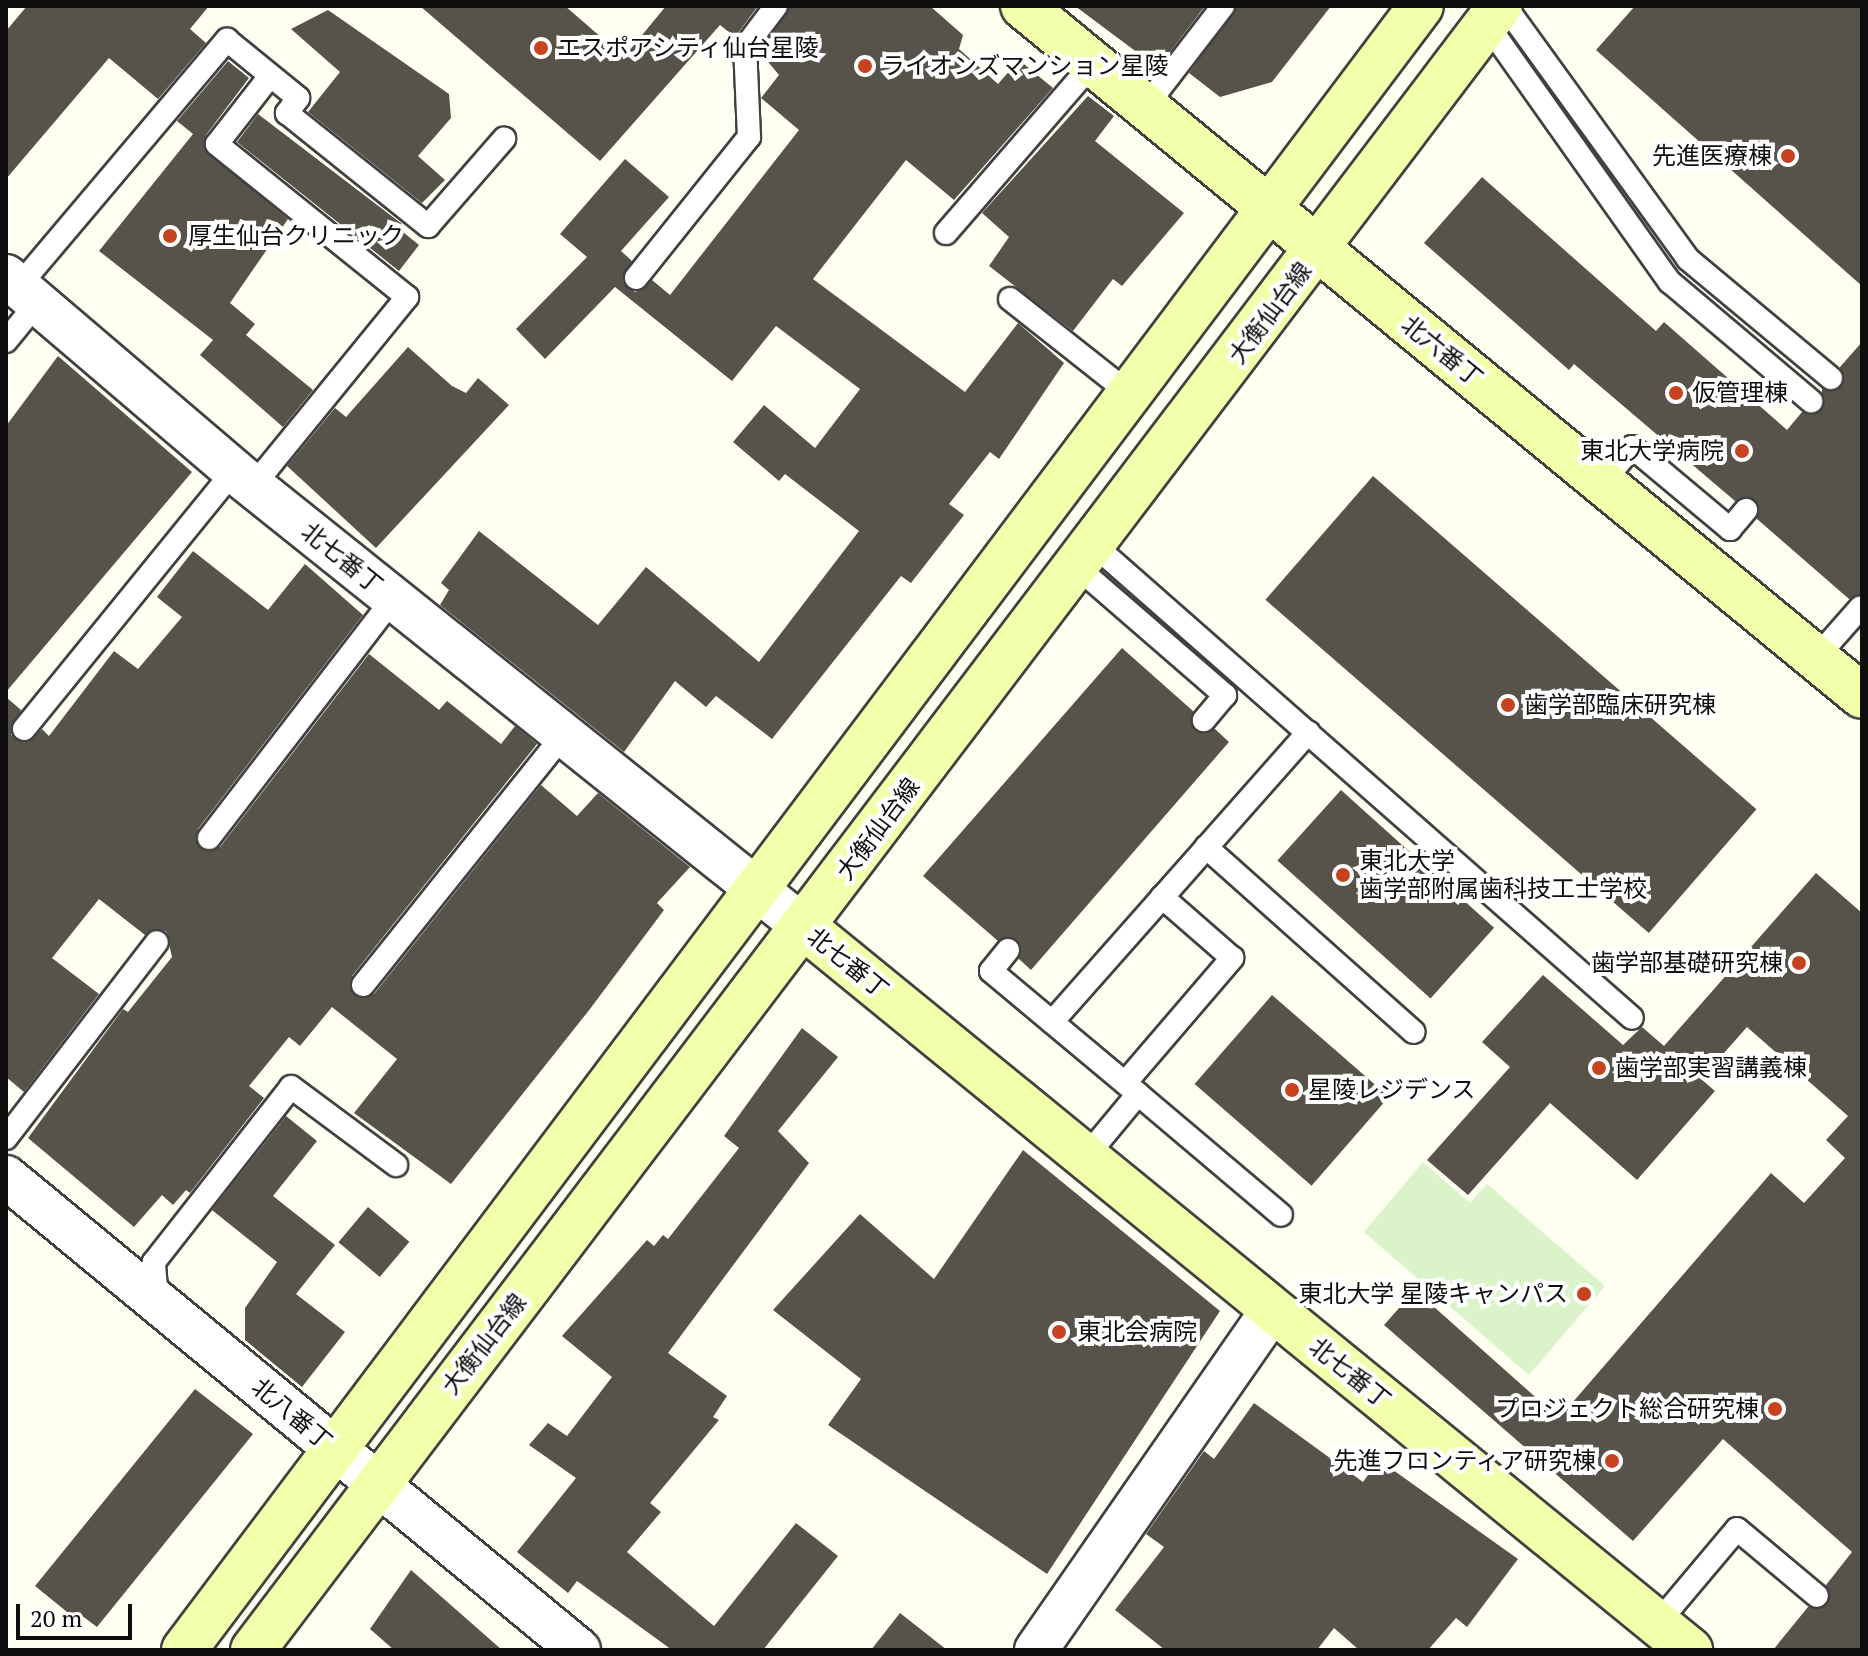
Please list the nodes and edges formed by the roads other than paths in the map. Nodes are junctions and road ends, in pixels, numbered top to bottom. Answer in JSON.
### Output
{"nodes":[{"id":1,"x":776,"y":6,"type":"edge"},
{"id":2,"x":1023,"y":6,"type":"edge"},
{"id":3,"x":1223,"y":6,"type":"edge"},
{"id":4,"x":1421,"y":6,"type":"edge"},
{"id":5,"x":1497,"y":12,"type":"edge"},
{"id":6,"x":1093,"y":63,"type":"junction"},
{"id":7,"x":270,"y":76,"type":"junction"},
{"id":8,"x":1146,"y":106,"type":"junction"},
{"id":9,"x":504,"y":139,"type":"dead end"},
{"id":10,"x":1270,"y":207,"type":"junction"},
{"id":11,"x":946,"y":233,"type":"dead end"},
{"id":12,"x":1319,"y":249,"type":"junction"},
{"id":13,"x":636,"y":278,"type":"dead end"},
{"id":14,"x":20,"y":289,"type":"edge"},
{"id":15,"x":1010,"y":299,"type":"dead end"},
{"id":16,"x":6,"y":341,"type":"edge"},
{"id":17,"x":1831,"y":378,"type":"dead end"},
{"id":18,"x":1129,"y":393,"type":"junction"},
{"id":19,"x":1811,"y":401,"type":"dead end"},
{"id":20,"x":244,"y":478,"type":"junction"},
{"id":21,"x":1602,"y":483,"type":"junction"},
{"id":22,"x":1746,"y":510,"type":"dead end"},
{"id":23,"x":1086,"y":556,"type":"junction"},
{"id":24,"x":393,"y":599,"type":"junction"},
{"id":25,"x":1860,"y":608,"type":"dead end"},
{"id":26,"x":1816,"y":658,"type":"junction"},
{"id":27,"x":1862,"y":696,"type":"edge"},
{"id":28,"x":1204,"y":720,"type":"dead end"},
{"id":29,"x":24,"y":729,"type":"dead end"},
{"id":30,"x":1309,"y":732,"type":"junction"},
{"id":31,"x":563,"y":735,"type":"junction"},
{"id":32,"x":209,"y":838,"type":"dead end"},
{"id":33,"x":1206,"y":847,"type":"junction"},
{"id":34,"x":754,"y":889,"type":"junction"},
{"id":35,"x":1162,"y":897,"type":"junction"},
{"id":36,"x":804,"y":927,"type":"junction"},
{"id":37,"x":157,"y":942,"type":"dead end"},
{"id":38,"x":1008,"y":950,"type":"dead end"},
{"id":39,"x":363,"y":985,"type":"dead end"},
{"id":40,"x":1632,"y":1018,"type":"dead end"},
{"id":41,"x":1052,"y":1022,"type":"junction"},
{"id":42,"x":1414,"y":1032,"type":"dead end"},
{"id":43,"x":1132,"y":1088,"type":"junction"},
{"id":44,"x":6,"y":1138,"type":"edge"},
{"id":45,"x":1084,"y":1159,"type":"junction"},
{"id":46,"x":396,"y":1165,"type":"dead end"},
{"id":47,"x":6,"y":1177,"type":"edge"},
{"id":48,"x":1281,"y":1215,"type":"dead end"},
{"id":49,"x":158,"y":1304,"type":"junction"},
{"id":50,"x":1272,"y":1310,"type":"junction"},
{"id":51,"x":332,"y":1448,"type":"junction"},
{"id":52,"x":377,"y":1484,"type":"junction"},
{"id":53,"x":1817,"y":1596,"type":"dead end"},
{"id":54,"x":1674,"y":1637,"type":"edge"},
{"id":55,"x":184,"y":1650,"type":"edge"},
{"id":56,"x":253,"y":1650,"type":"edge"},
{"id":57,"x":579,"y":1650,"type":"edge"},
{"id":58,"x":1036,"y":1650,"type":"edge"}],
"edges":[{"from":1,"to":13,"type":"lane"},
{"from":2,"to":6,"type":"main road","name":"北六番丁"},
{"from":3,"to":8,"type":"lane"},
{"from":4,"to":10,"type":"main road"},
{"from":5,"to":12,"type":"main road","name":"大衡仙台線"},
{"from":5,"to":17,"type":"lane"},
{"from":5,"to":19,"type":"lane"},
{"from":6,"to":8,"type":"main road","name":"北六番丁"},
{"from":6,"to":11,"type":"lane"},
{"from":7,"to":9,"type":"lane"},
{"from":7,"to":14,"type":"lane"},
{"from":7,"to":20,"type":"lane"},
{"from":8,"to":10,"type":"main road","name":"北六番丁"},
{"from":10,"to":12,"type":"main road","name":"北六番丁"},
{"from":10,"to":18,"type":"main road"},
{"from":12,"to":21,"type":"main road","name":"北六番丁"},
{"from":12,"to":23,"type":"main road","name":"大衡仙台線"},
{"from":14,"to":16,"type":"lane"},
{"from":14,"to":20,"type":"street","name":"北七番丁"},
{"from":15,"to":18,"type":"lane"},
{"from":18,"to":34,"type":"main road"},
{"from":20,"to":24,"type":"street","name":"北七番丁"},
{"from":20,"to":29,"type":"lane"},
{"from":21,"to":22,"type":"lane"},
{"from":21,"to":26,"type":"main road","name":"北六番丁"},
{"from":23,"to":28,"type":"lane"},
{"from":23,"to":30,"type":"lane"},
{"from":23,"to":36,"type":"main road","name":"大衡仙台線"},
{"from":24,"to":31,"type":"street","name":"北七番丁"},
{"from":24,"to":32,"type":"lane"},
{"from":25,"to":26,"type":"lane"},
{"from":26,"to":27,"type":"main road","name":"北六番丁"},
{"from":30,"to":33,"type":"lane"},
{"from":30,"to":40,"type":"lane"},
{"from":31,"to":34,"type":"street","name":"北七番丁"},
{"from":31,"to":39,"type":"lane"},
{"from":33,"to":35,"type":"lane"},
{"from":33,"to":42,"type":"lane"},
{"from":34,"to":36,"type":"street","name":"北七番丁"},
{"from":34,"to":51,"type":"main road"},
{"from":35,"to":41,"type":"lane"},
{"from":35,"to":43,"type":"lane"},
{"from":36,"to":45,"type":"main road","name":"北七番丁"},
{"from":36,"to":52,"type":"main road","name":"大衡仙台線"},
{"from":37,"to":44,"type":"lane"},
{"from":38,"to":41,"type":"lane"},
{"from":41,"to":43,"type":"lane"},
{"from":43,"to":45,"type":"lane"},
{"from":43,"to":48,"type":"lane"},
{"from":45,"to":50,"type":"main road","name":"北七番丁"},
{"from":46,"to":49,"type":"lane"},
{"from":47,"to":49,"type":"street","name":"北八番丁"},
{"from":49,"to":51,"type":"street","name":"北八番丁"},
{"from":50,"to":54,"type":"main road","name":"北七番丁"},
{"from":50,"to":58,"type":"street"},
{"from":51,"to":52,"type":"street","name":"北八番丁"},
{"from":51,"to":55,"type":"main road"},
{"from":52,"to":56,"type":"main road","name":"大衡仙台線"},
{"from":52,"to":57,"type":"street","name":"北八番丁"},
{"from":53,"to":54,"type":"lane"}]}
